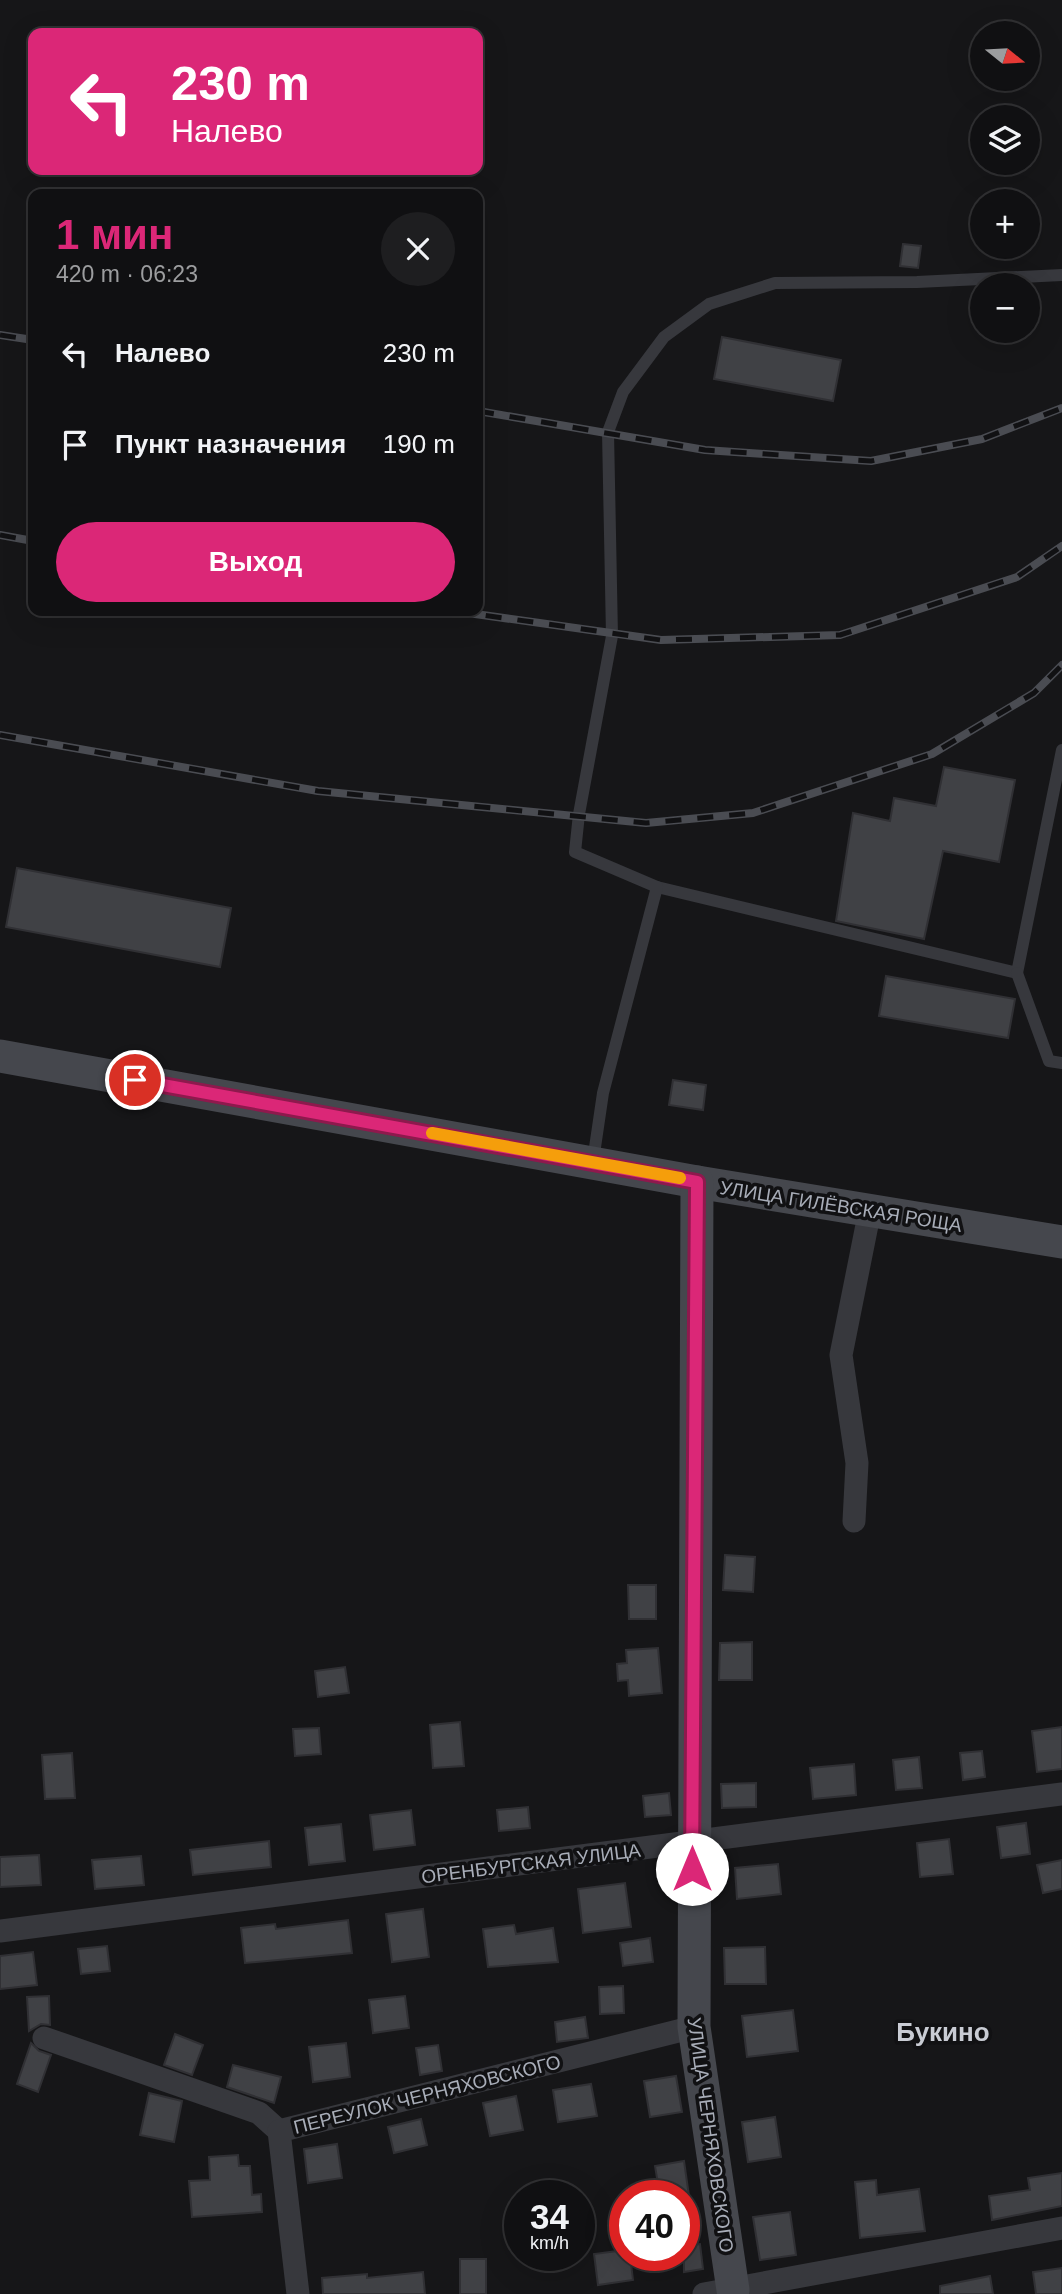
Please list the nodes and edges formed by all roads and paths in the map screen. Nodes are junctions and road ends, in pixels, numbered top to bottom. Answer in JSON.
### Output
{"nodes":[{"id":1,"x":1062,"y":275,"type":"edge"},
{"id":2,"x":1062,"y":750,"type":"edge"},
{"id":3,"x":656,"y":887,"type":"junction"},
{"id":4,"x":1017,"y":973,"type":"junction"},
{"id":5,"x":0,"y":1056,"type":"edge"},
{"id":6,"x":1062,"y":1063,"type":"edge"},
{"id":7,"x":593,"y":1161,"type":"junction"},
{"id":8,"x":697,"y":1182,"type":"junction"},
{"id":9,"x":870,"y":1210,"type":"junction"},
{"id":10,"x":1062,"y":1242,"type":"edge"},
{"id":11,"x":855,"y":1521,"type":"dead end"},
{"id":12,"x":1062,"y":1794,"type":"edge"},
{"id":13,"x":692,"y":1843,"type":"junction"},
{"id":14,"x":0,"y":1931,"type":"edge"},
{"id":15,"x":694,"y":2027,"type":"junction"},
{"id":16,"x":44,"y":2038,"type":"dead end"},
{"id":17,"x":279,"y":2131,"type":"junction"},
{"id":18,"x":1062,"y":2228,"type":"edge"},
{"id":19,"x":718,"y":2292,"type":"edge"},
{"id":20,"x":298,"y":2294,"type":"edge"}],
"edges":[{"from":1,"to":3,"type":"lane"},
{"from":2,"to":4,"type":"lane"},
{"from":3,"to":4,"type":"lane"},
{"from":3,"to":7,"type":"lane"},
{"from":4,"to":6,"type":"lane"},
{"from":5,"to":7,"type":"street","name":"УЛИЦА ГИЛЁВСКАЯ РОЩА"},
{"from":7,"to":8,"type":"street","name":"УЛИЦА ГИЛЁВСКАЯ РОЩА"},
{"from":8,"to":9,"type":"street","name":"УЛИЦА ГИЛЁВСКАЯ РОЩА"},
{"from":8,"to":13,"type":"street","name":"УЛИЦА ЧЕРНЯХОВСКОГО"},
{"from":9,"to":10,"type":"street","name":"УЛИЦА ГИЛЁВСКАЯ РОЩА"},
{"from":9,"to":11,"type":"street"},
{"from":12,"to":13,"type":"street","name":"ОРЕНБУРГСКАЯ УЛИЦА"},
{"from":13,"to":14,"type":"street","name":"ОРЕНБУРГСКАЯ УЛИЦА"},
{"from":13,"to":15,"type":"street","name":"УЛИЦА ЧЕРНЯХОВСКОГО"},
{"from":15,"to":17,"type":"street","name":"ПЕРЕУЛОК ЧЕРНЯХОВСКОГО"},
{"from":15,"to":19,"type":"street","name":"УЛИЦА ЧЕРНЯХОВСКОГО"},
{"from":16,"to":17,"type":"street"},
{"from":17,"to":20,"type":"street","name":"ПЕРЕУЛОК ЧЕРНЯХОВСКОГО"},
{"from":18,"to":19,"type":"street"}]}
